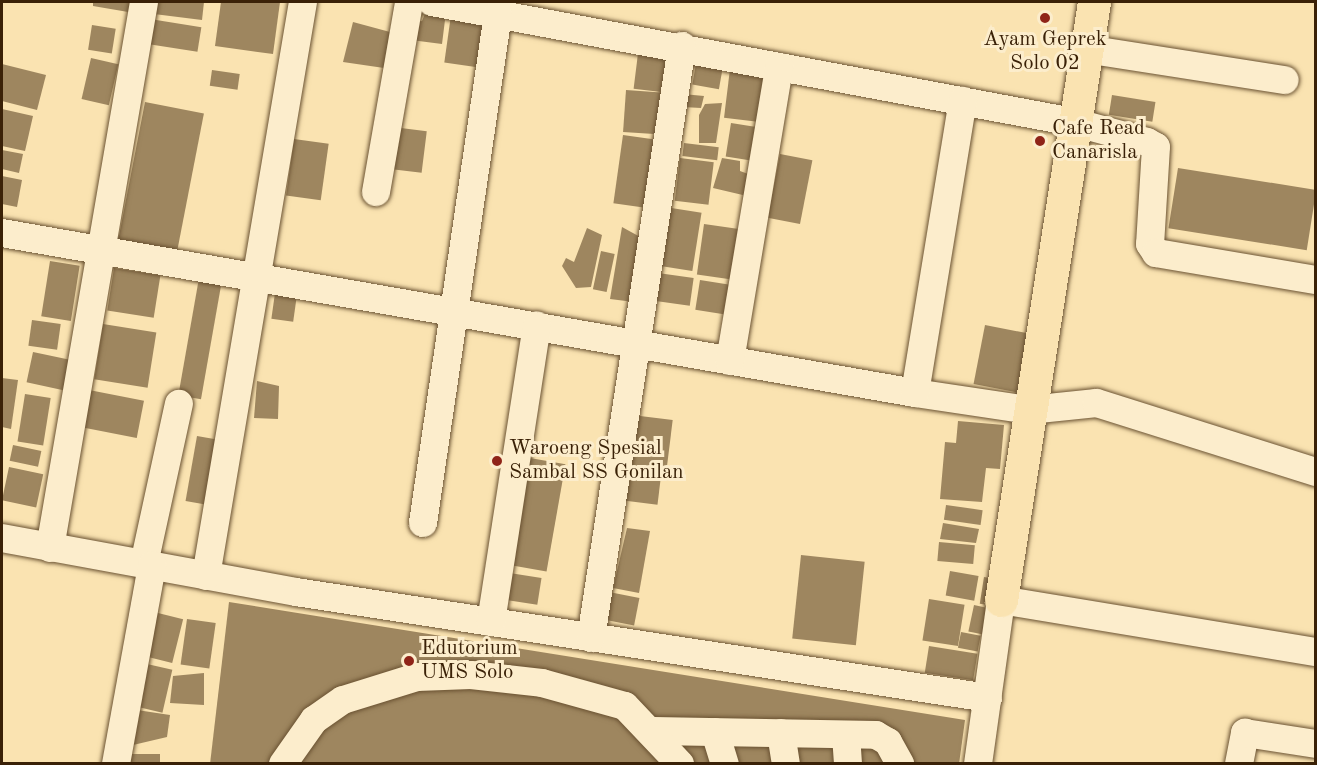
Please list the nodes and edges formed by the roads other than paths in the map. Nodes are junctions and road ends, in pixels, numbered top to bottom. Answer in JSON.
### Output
{"nodes":[{"id":1,"x":144,"y":2,"type":"edge"},
{"id":2,"x":303,"y":2,"type":"edge"},
{"id":3,"x":409,"y":2,"type":"edge"},
{"id":4,"x":432,"y":2,"type":"edge"},
{"id":5,"x":1094,"y":2,"type":"edge"},
{"id":6,"x":498,"y":14,"type":"junction"},
{"id":7,"x":682,"y":46,"type":"junction"},
{"id":8,"x":1086,"y":49,"type":"junction"},
{"id":9,"x":779,"y":67,"type":"junction"},
{"id":10,"x":1285,"y":80,"type":"dead end"},
{"id":11,"x":963,"y":101,"type":"junction"},
{"id":12,"x":1073,"y":122,"type":"junction"},
{"id":13,"x":376,"y":192,"type":"dead end"},
{"id":14,"x":2,"y":233,"type":"edge"},
{"id":15,"x":102,"y":251,"type":"junction"},
{"id":16,"x":258,"y":278,"type":"junction"},
{"id":17,"x":1316,"y":280,"type":"edge"},
{"id":18,"x":457,"y":313,"type":"junction"},
{"id":19,"x":537,"y":326,"type":"junction"},
{"id":20,"x":636,"y":344,"type":"junction"},
{"id":21,"x":730,"y":361,"type":"junction"},
{"id":22,"x":915,"y":393,"type":"junction"},
{"id":23,"x":179,"y":404,"type":"dead end"},
{"id":24,"x":1029,"y":410,"type":"junction"},
{"id":25,"x":1316,"y":472,"type":"edge"},
{"id":26,"x":423,"y":523,"type":"dead end"},
{"id":27,"x":2,"y":538,"type":"edge"},
{"id":28,"x":50,"y":548,"type":"junction"},
{"id":29,"x":148,"y":565,"type":"junction"},
{"id":30,"x":206,"y":576,"type":"junction"},
{"id":31,"x":1001,"y":600,"type":"junction"},
{"id":32,"x":491,"y":622,"type":"junction"},
{"id":33,"x":591,"y":638,"type":"junction"},
{"id":34,"x":1316,"y":652,"type":"edge"},
{"id":35,"x":988,"y":698,"type":"junction"},
{"id":36,"x":654,"y":730,"type":"junction"},
{"id":37,"x":715,"y":732,"type":"junction"},
{"id":38,"x":781,"y":733,"type":"junction"},
{"id":39,"x":846,"y":735,"type":"junction"},
{"id":40,"x":1316,"y":744,"type":"edge"},
{"id":41,"x":116,"y":764,"type":"edge"},
{"id":42,"x":283,"y":764,"type":"edge"},
{"id":43,"x":680,"y":764,"type":"edge"},
{"id":44,"x":725,"y":764,"type":"edge"},
{"id":45,"x":786,"y":764,"type":"edge"},
{"id":46,"x":848,"y":764,"type":"edge"},
{"id":47,"x":900,"y":764,"type":"edge"},
{"id":48,"x":978,"y":764,"type":"edge"},
{"id":49,"x":1239,"y":764,"type":"edge"}],
"edges":[{"from":1,"to":15,"type":"street"},
{"from":2,"to":16,"type":"street"},
{"from":3,"to":13,"type":"street"},
{"from":4,"to":6,"type":"street"},
{"from":5,"to":8,"type":"main road"},
{"from":6,"to":7,"type":"street"},
{"from":6,"to":18,"type":"street"},
{"from":7,"to":9,"type":"street"},
{"from":7,"to":20,"type":"street"},
{"from":8,"to":10,"type":"street"},
{"from":8,"to":12,"type":"main road"},
{"from":9,"to":11,"type":"street"},
{"from":9,"to":21,"type":"street"},
{"from":11,"to":12,"type":"street"},
{"from":11,"to":22,"type":"street"},
{"from":12,"to":17,"type":"street"},
{"from":12,"to":24,"type":"main road"},
{"from":14,"to":15,"type":"street"},
{"from":15,"to":16,"type":"street"},
{"from":15,"to":28,"type":"street"},
{"from":16,"to":18,"type":"street"},
{"from":16,"to":30,"type":"street"},
{"from":18,"to":19,"type":"street"},
{"from":18,"to":26,"type":"street"},
{"from":19,"to":20,"type":"street"},
{"from":19,"to":32,"type":"street"},
{"from":20,"to":21,"type":"street"},
{"from":20,"to":33,"type":"street"},
{"from":21,"to":22,"type":"street"},
{"from":22,"to":24,"type":"street"},
{"from":23,"to":29,"type":"street"},
{"from":24,"to":25,"type":"street"},
{"from":24,"to":31,"type":"main road"},
{"from":27,"to":28,"type":"street"},
{"from":28,"to":29,"type":"street"},
{"from":29,"to":30,"type":"street"},
{"from":29,"to":41,"type":"street"},
{"from":30,"to":32,"type":"street"},
{"from":31,"to":34,"type":"street"},
{"from":31,"to":35,"type":"street"},
{"from":32,"to":33,"type":"street"},
{"from":33,"to":35,"type":"street"},
{"from":35,"to":48,"type":"street"},
{"from":36,"to":37,"type":"street"},
{"from":36,"to":42,"type":"street"},
{"from":36,"to":43,"type":"street"},
{"from":37,"to":38,"type":"street"},
{"from":37,"to":44,"type":"street"},
{"from":38,"to":39,"type":"street"},
{"from":38,"to":45,"type":"street"},
{"from":39,"to":46,"type":"street"},
{"from":39,"to":47,"type":"street"},
{"from":40,"to":49,"type":"street"}]}
